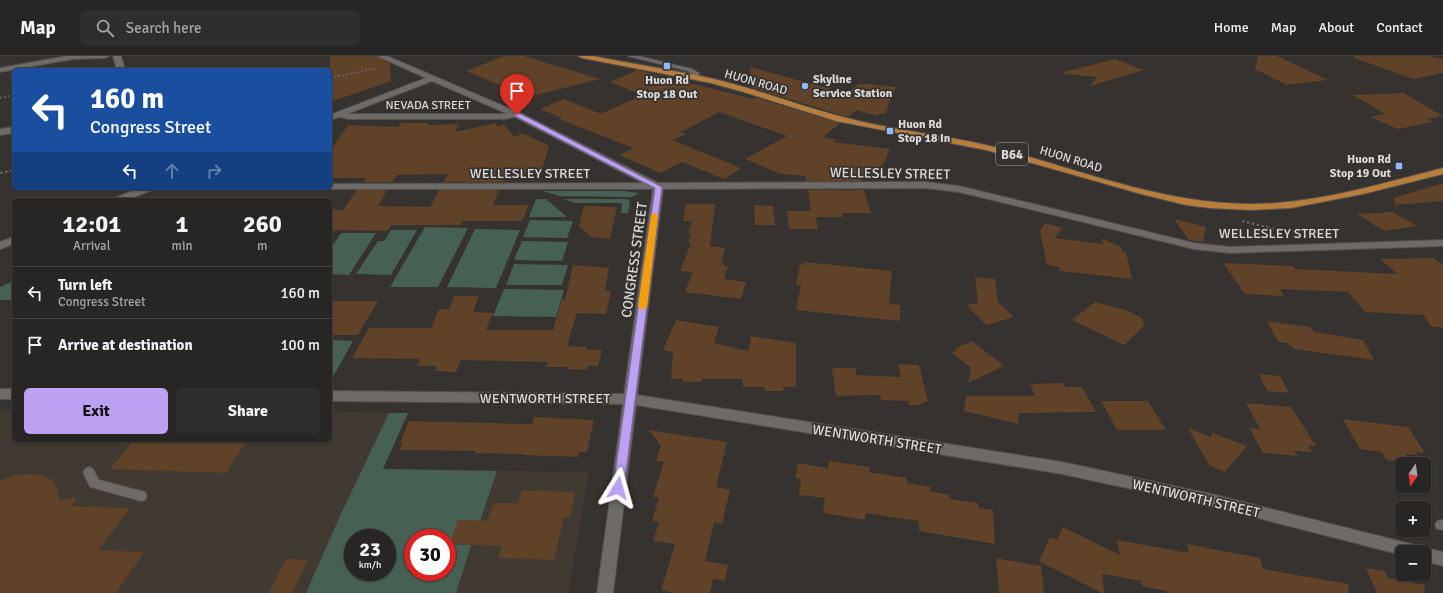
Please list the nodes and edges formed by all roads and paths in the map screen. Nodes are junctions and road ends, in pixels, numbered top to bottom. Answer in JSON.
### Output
{"nodes":[{"id":1,"x":105,"y":56,"type":"edge"},
{"id":2,"x":117,"y":56,"type":"edge"},
{"id":3,"x":381,"y":56,"type":"edge"},
{"id":4,"x":582,"y":56,"type":"edge"},
{"id":5,"x":631,"y":56,"type":"edge"},
{"id":6,"x":399,"y":63,"type":"junction"},
{"id":7,"x":120,"y":68,"type":"edge"},
{"id":8,"x":0,"y":70,"type":"edge"},
{"id":9,"x":332,"y":78,"type":"edge"},
{"id":10,"x":695,"y":78,"type":"junction"},
{"id":11,"x":431,"y":79,"type":"junction"},
{"id":12,"x":12,"y":95,"type":"edge"},
{"id":13,"x":0,"y":98,"type":"edge"},
{"id":14,"x":339,"y":115,"type":"junction"},
{"id":15,"x":517,"y":115,"type":"junction"},
{"id":16,"x":332,"y":117,"type":"edge"},
{"id":17,"x":12,"y":130,"type":"edge"},
{"id":18,"x":0,"y":132,"type":"edge"},
{"id":19,"x":12,"y":170,"type":"edge"},
{"id":20,"x":1443,"y":171,"type":"edge"},
{"id":21,"x":0,"y":173,"type":"edge"},
{"id":22,"x":332,"y":187,"type":"edge"},
{"id":23,"x":658,"y":187,"type":"junction"},
{"id":24,"x":144,"y":190,"type":"edge"},
{"id":25,"x":123,"y":198,"type":"edge"},
{"id":26,"x":1242,"y":221,"type":"dead end"},
{"id":27,"x":1294,"y":234,"type":"dead end"},
{"id":28,"x":12,"y":241,"type":"edge"},
{"id":29,"x":1443,"y":243,"type":"edge"},
{"id":30,"x":0,"y":246,"type":"edge"},
{"id":31,"x":0,"y":394,"type":"edge"},
{"id":32,"x":12,"y":394,"type":"edge"},
{"id":33,"x":332,"y":396,"type":"edge"},
{"id":34,"x":630,"y":399,"type":"junction"},
{"id":35,"x":89,"y":472,"type":"dead end"},
{"id":36,"x":141,"y":496,"type":"dead end"},
{"id":37,"x":1395,"y":547,"type":"edge"},
{"id":38,"x":1431,"y":556,"type":"edge"},
{"id":39,"x":1443,"y":559,"type":"edge"},
{"id":40,"x":605,"y":593,"type":"edge"}],
"edges":[{"from":1,"to":8,"type":"street"},
{"from":2,"to":7,"type":"street"},
{"from":3,"to":6,"type":"street","name":"CONGRESS STREET"},
{"from":4,"to":10,"type":"main road","name":"HUON ROAD","number":"B64"},
{"from":5,"to":10,"type":"lane","name":"HUON ROAD"},
{"from":6,"to":9,"type":"path"},
{"from":6,"to":11,"type":"street","name":"CONGRESS STREET"},
{"from":10,"to":20,"type":"main road","name":"HUON ROAD","number":"B64"},
{"from":11,"to":14,"type":"street"},
{"from":11,"to":15,"type":"street","name":"CONGRESS STREET"},
{"from":12,"to":13,"type":"path"},
{"from":14,"to":15,"type":"street","name":"NEVADA STREET"},
{"from":14,"to":16,"type":"street"},
{"from":15,"to":23,"type":"street","name":"CONGRESS STREET"},
{"from":17,"to":18,"type":"street"},
{"from":19,"to":21,"type":"path"},
{"from":22,"to":23,"type":"street","name":"WELLESLEY STREET"},
{"from":23,"to":29,"type":"street","name":"WELLESLEY STREET"},
{"from":23,"to":34,"type":"street","name":"CONGRESS STREET"},
{"from":24,"to":25,"type":"street"},
{"from":26,"to":27,"type":"path"},
{"from":28,"to":30,"type":"street"},
{"from":31,"to":32,"type":"street"},
{"from":33,"to":34,"type":"street","name":"WENTWORTH STREET"},
{"from":34,"to":37,"type":"street","name":"WENTWORTH STREET"},
{"from":34,"to":40,"type":"street","name":"CONGRESS STREET"},
{"from":35,"to":36,"type":"lane"},
{"from":38,"to":39,"type":"street"}]}
